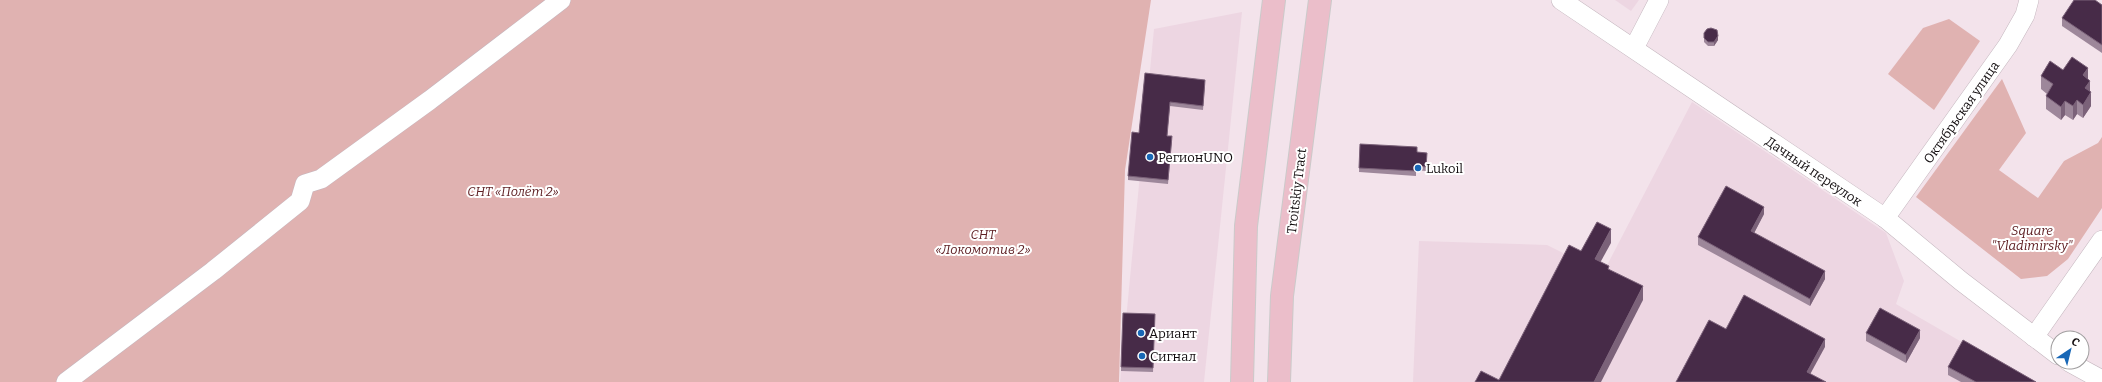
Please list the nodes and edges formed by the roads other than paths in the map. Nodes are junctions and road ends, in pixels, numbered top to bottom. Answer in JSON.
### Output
{"nodes":[{"id":1,"x":561,"y":0,"type":"edge"},
{"id":2,"x":1274,"y":0,"type":"edge"},
{"id":3,"x":1320,"y":0,"type":"edge"},
{"id":4,"x":1561,"y":0,"type":"edge"},
{"id":5,"x":1659,"y":0,"type":"edge"},
{"id":6,"x":2029,"y":0,"type":"edge"},
{"id":7,"x":1634,"y":48,"type":"junction"},
{"id":8,"x":1885,"y":218,"type":"junction"},
{"id":9,"x":2102,"y":240,"type":"edge"},
{"id":10,"x":2034,"y":337,"type":"junction"},
{"id":11,"x":2050,"y":349,"type":"edge"},
{"id":12,"x":2084,"y":370,"type":"edge"},
{"id":13,"x":2102,"y":380,"type":"edge"},
{"id":14,"x":66,"y":382,"type":"edge"},
{"id":15,"x":1242,"y":382,"type":"edge"},
{"id":16,"x":1279,"y":382,"type":"edge"}],
"edges":[{"from":1,"to":14,"type":"street"},
{"from":2,"to":15,"type":"main road"},
{"from":3,"to":16,"type":"main road","name":"Troitskiy Tract"},
{"from":4,"to":7,"type":"street","name":"Дачный переулок"},
{"from":5,"to":7,"type":"street"},
{"from":6,"to":8,"type":"street","name":"Октябрьская улица"},
{"from":7,"to":8,"type":"street","name":"Дачный переулок"},
{"from":8,"to":10,"type":"street","name":"Дачный переулок"},
{"from":9,"to":10,"type":"street"},
{"from":10,"to":11,"type":"street","name":"Дачный переулок"},
{"from":12,"to":13,"type":"street"}]}
